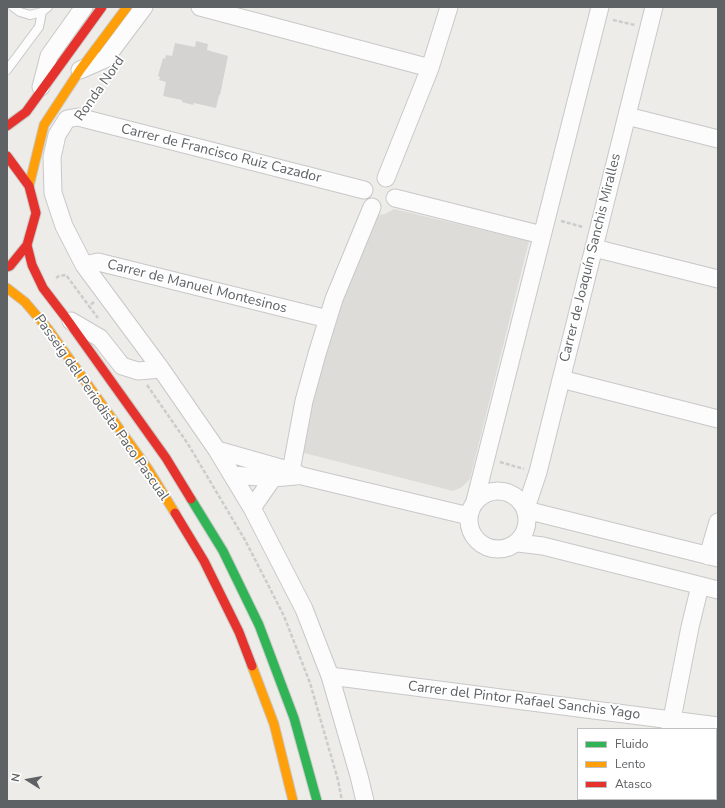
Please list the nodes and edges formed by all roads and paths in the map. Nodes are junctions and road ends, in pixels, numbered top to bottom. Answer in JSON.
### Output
{"nodes":[{"id":1,"x":13,"y":7,"type":"edge"},
{"id":2,"x":84,"y":7,"type":"edge"},
{"id":3,"x":102,"y":7,"type":"edge"},
{"id":4,"x":127,"y":7,"type":"edge"},
{"id":5,"x":144,"y":7,"type":"edge"},
{"id":6,"x":200,"y":7,"type":"edge"},
{"id":7,"x":449,"y":7,"type":"edge"},
{"id":8,"x":654,"y":7,"type":"edge"},
{"id":9,"x":45,"y":10,"type":"edge"},
{"id":10,"x":599,"y":12,"type":"edge"},
{"id":11,"x":649,"y":29,"type":"junction"},
{"id":12,"x":422,"y":65,"type":"junction"},
{"id":13,"x":7,"y":70,"type":"edge"},
{"id":14,"x":80,"y":70,"type":"junction"},
{"id":15,"x":110,"y":73,"type":"dead end"},
{"id":16,"x":39,"y":93,"type":"junction"},
{"id":17,"x":627,"y":116,"type":"junction"},
{"id":18,"x":78,"y":117,"type":"junction"},
{"id":19,"x":7,"y":126,"type":"edge"},
{"id":20,"x":718,"y":139,"type":"edge"},
{"id":21,"x":7,"y":156,"type":"edge"},
{"id":22,"x":386,"y":178,"type":"junction"},
{"id":23,"x":29,"y":186,"type":"junction"},
{"id":24,"x":364,"y":190,"type":"junction"},
{"id":25,"x":395,"y":198,"type":"junction"},
{"id":26,"x":372,"y":207,"type":"junction"},
{"id":27,"x":547,"y":217,"type":"junction"},
{"id":28,"x":598,"y":231,"type":"junction"},
{"id":29,"x":542,"y":235,"type":"junction"},
{"id":30,"x":27,"y":245,"type":"junction"},
{"id":31,"x":594,"y":248,"type":"junction"},
{"id":32,"x":84,"y":265,"type":"junction"},
{"id":33,"x":7,"y":267,"type":"edge"},
{"id":34,"x":718,"y":279,"type":"edge"},
{"id":35,"x":7,"y":288,"type":"edge"},
{"id":36,"x":66,"y":318,"type":"junction"},
{"id":37,"x":328,"y":319,"type":"junction"},
{"id":38,"x":161,"y":369,"type":"junction"},
{"id":39,"x":561,"y":379,"type":"junction"},
{"id":40,"x":718,"y":419,"type":"edge"},
{"id":41,"x":217,"y":450,"type":"junction"},
{"id":42,"x":486,"y":458,"type":"junction"},
{"id":43,"x":256,"y":461,"type":"junction"},
{"id":44,"x":538,"y":472,"type":"junction"},
{"id":45,"x":297,"y":473,"type":"junction"},
{"id":46,"x":232,"y":474,"type":"junction"},
{"id":47,"x":273,"y":478,"type":"junction"},
{"id":48,"x":252,"y":508,"type":"junction"},
{"id":49,"x":472,"y":509,"type":"junction"},
{"id":50,"x":526,"y":509,"type":"junction"},
{"id":51,"x":718,"y":522,"type":"edge"},
{"id":52,"x":518,"y":543,"type":"junction"},
{"id":53,"x":713,"y":557,"type":"edge"},
{"id":54,"x":700,"y":586,"type":"junction"},
{"id":55,"x":718,"y":590,"type":"edge"},
{"id":56,"x":330,"y":676,"type":"junction"},
{"id":57,"x":671,"y":724,"type":"edge"},
{"id":58,"x":718,"y":726,"type":"edge"},
{"id":59,"x":293,"y":801,"type":"edge"},
{"id":60,"x":317,"y":801,"type":"edge"},
{"id":61,"x":364,"y":801,"type":"edge"}],
"edges":[{"from":1,"to":9,"type":"lane"},
{"from":2,"to":16,"type":"street"},
{"from":3,"to":16,"type":"street"},
{"from":4,"to":14,"type":"street","name":"Ronda Nord"},
{"from":5,"to":14,"type":"street","name":"Ronda Nord"},
{"from":6,"to":12,"type":"street"},
{"from":7,"to":12,"type":"street"},
{"from":8,"to":11,"type":"street","name":"Carrer de Joaquín Sanchis Miralles"},
{"from":9,"to":13,"type":"lane"},
{"from":10,"to":11,"type":"path"},
{"from":10,"to":27,"type":"street"},
{"from":11,"to":17,"type":"street","name":"Carrer de Joaquín Sanchis Miralles"},
{"from":12,"to":22,"type":"street"},
{"from":14,"to":23,"type":"street","name":"Ronda Nord"},
{"from":15,"to":18,"type":"path","name":"Ronda Nord"},
{"from":16,"to":19,"type":"street"},
{"from":17,"to":20,"type":"street"},
{"from":17,"to":28,"type":"street","name":"Carrer de Joaquín Sanchis Miralles"},
{"from":18,"to":24,"type":"street","name":"Carrer de Francisco Ruiz Cazador"},
{"from":18,"to":32,"type":"street"},
{"from":21,"to":23,"type":"street"},
{"from":22,"to":24,"type":"street"},
{"from":22,"to":25,"type":"street"},
{"from":23,"to":30,"type":"street"},
{"from":24,"to":26,"type":"street"},
{"from":25,"to":26,"type":"street"},
{"from":25,"to":29,"type":"street"},
{"from":26,"to":37,"type":"street"},
{"from":27,"to":28,"type":"path"},
{"from":27,"to":29,"type":"street"},
{"from":28,"to":31,"type":"street","name":"Carrer de Joaquín Sanchis Miralles"},
{"from":29,"to":42,"type":"street"},
{"from":30,"to":33,"type":"street"},
{"from":30,"to":36,"type":"street","name":"Passeig del Periodista Paco Pascual"},
{"from":31,"to":34,"type":"street"},
{"from":31,"to":39,"type":"street","name":"Carrer de Joaquín Sanchis Miralles"},
{"from":32,"to":37,"type":"street","name":"Carrer de Manuel Montesinos"},
{"from":32,"to":38,"type":"street"},
{"from":35,"to":59,"type":"street","name":"Passeig del Periodista Paco Pascual"},
{"from":36,"to":38,"type":"street","name":"Passeig del Periodista Paco Pascual"},
{"from":36,"to":60,"type":"street","name":"Passeig del Periodista Paco Pascual"},
{"from":37,"to":45,"type":"street"},
{"from":38,"to":41,"type":"street"},
{"from":39,"to":40,"type":"street"},
{"from":39,"to":44,"type":"street","name":"Carrer de Joaquín Sanchis Miralles"},
{"from":41,"to":43,"type":"street"},
{"from":41,"to":46,"type":"street"},
{"from":42,"to":44,"type":"path"},
{"from":42,"to":49,"type":"street"},
{"from":43,"to":45,"type":"street"},
{"from":43,"to":46,"type":"street"},
{"from":44,"to":50,"type":"street","name":"Carrer de Joaquín Sanchis Miralles"},
{"from":45,"to":47,"type":"street"},
{"from":45,"to":49,"type":"street"},
{"from":46,"to":47,"type":"street"},
{"from":46,"to":48,"type":"street"},
{"from":47,"to":48,"type":"street"},
{"from":48,"to":56,"type":"street"},
{"from":49,"to":50,"type":"street"},
{"from":49,"to":52,"type":"street"},
{"from":50,"to":52,"type":"street"},
{"from":50,"to":53,"type":"street"},
{"from":51,"to":53,"type":"street"},
{"from":52,"to":54,"type":"street"},
{"from":54,"to":55,"type":"street"},
{"from":54,"to":57,"type":"street"},
{"from":56,"to":57,"type":"street","name":"Carrer del Pintor Rafael Sanchis Yago"},
{"from":56,"to":61,"type":"street"},
{"from":57,"to":58,"type":"street","name":"Carrer del Pintor Rafael Sanchis Yago"}]}
